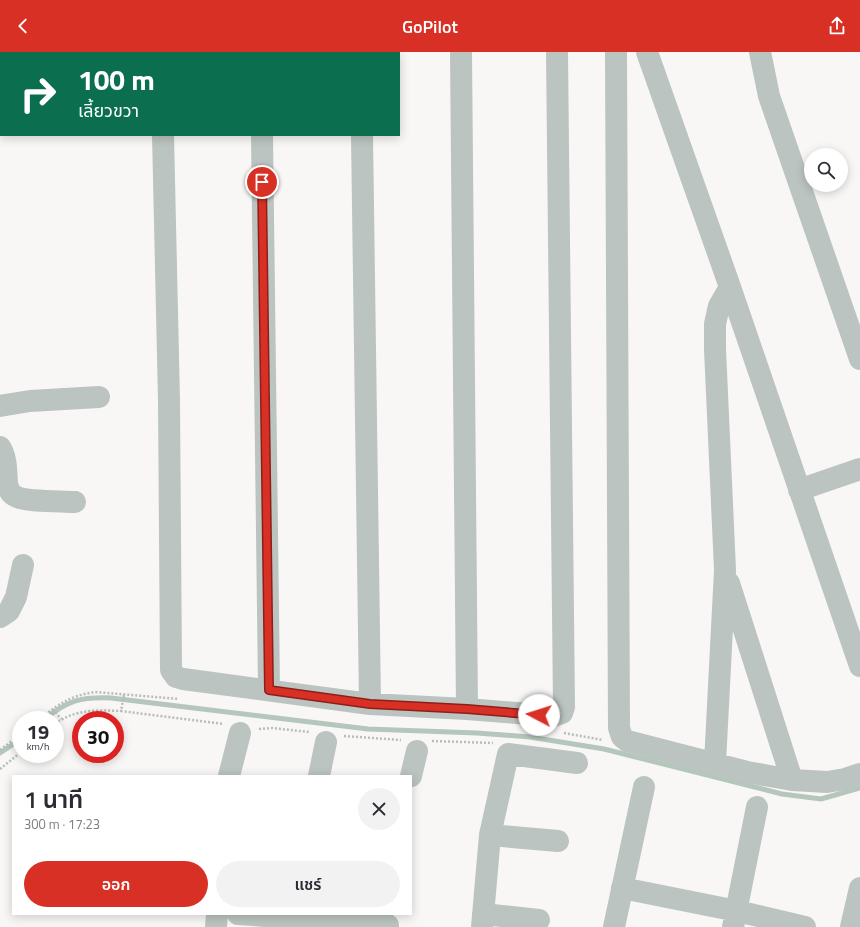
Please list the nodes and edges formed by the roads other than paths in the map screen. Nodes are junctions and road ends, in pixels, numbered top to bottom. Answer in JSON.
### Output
{"nodes":[{"id":1,"x":462,"y":52,"type":"edge"},
{"id":2,"x":558,"y":52,"type":"edge"},
{"id":3,"x":616,"y":52,"type":"edge"},
{"id":4,"x":647,"y":52,"type":"edge"},
{"id":5,"x":760,"y":52,"type":"edge"},
{"id":6,"x":163,"y":136,"type":"edge"},
{"id":7,"x":262,"y":136,"type":"edge"},
{"id":8,"x":362,"y":136,"type":"edge"},
{"id":9,"x":730,"y":287,"type":"junction"},
{"id":10,"x":860,"y":359,"type":"edge"},
{"id":11,"x":99,"y":397,"type":"dead end"},
{"id":12,"x":0,"y":406,"type":"edge"},
{"id":13,"x":0,"y":447,"type":"edge"},
{"id":14,"x":860,"y":469,"type":"edge"},
{"id":15,"x":799,"y":490,"type":"junction"},
{"id":16,"x":76,"y":502,"type":"dead end"},
{"id":17,"x":23,"y":565,"type":"dead end"},
{"id":18,"x":724,"y":570,"type":"junction"},
{"id":19,"x":0,"y":617,"type":"edge"},
{"id":20,"x":860,"y":666,"type":"edge"},
{"id":21,"x":269,"y":690,"type":"junction"},
{"id":22,"x":370,"y":704,"type":"junction"},
{"id":23,"x":467,"y":709,"type":"junction"},
{"id":24,"x":240,"y":733,"type":"dead end"},
{"id":25,"x":326,"y":742,"type":"dead end"},
{"id":26,"x":417,"y":751,"type":"dead end"},
{"id":27,"x":577,"y":763,"type":"dead end"},
{"id":28,"x":715,"y":763,"type":"junction"},
{"id":29,"x":860,"y":774,"type":"edge"},
{"id":30,"x":229,"y":775,"type":"edge"},
{"id":31,"x":319,"y":775,"type":"edge"},
{"id":32,"x":411,"y":775,"type":"edge"},
{"id":33,"x":792,"y":780,"type":"junction"},
{"id":34,"x":644,"y":787,"type":"dead end"},
{"id":35,"x":757,"y":807,"type":"dead end"},
{"id":36,"x":490,"y":835,"type":"junction"},
{"id":37,"x":558,"y":841,"type":"dead end"},
{"id":38,"x":622,"y":888,"type":"junction"},
{"id":39,"x":860,"y":888,"type":"edge"},
{"id":40,"x":217,"y":915,"type":"edge"},
{"id":41,"x":248,"y":915,"type":"edge"},
{"id":42,"x":735,"y":919,"type":"edge"},
{"id":43,"x":300,"y":920,"type":"edge"},
{"id":44,"x":482,"y":920,"type":"edge"},
{"id":45,"x":539,"y":920,"type":"dead end"},
{"id":46,"x":389,"y":922,"type":"edge"},
{"id":47,"x":216,"y":927,"type":"edge"},
{"id":48,"x":614,"y":927,"type":"edge"},
{"id":49,"x":805,"y":927,"type":"edge"},
{"id":50,"x":851,"y":927,"type":"edge"}],
"edges":[{"from":1,"to":23,"type":"street"},
{"from":2,"to":23,"type":"street"},
{"from":3,"to":28,"type":"street"},
{"from":4,"to":9,"type":"street"},
{"from":5,"to":10,"type":"street"},
{"from":6,"to":21,"type":"street"},
{"from":7,"to":21,"type":"street"},
{"from":8,"to":22,"type":"street"},
{"from":9,"to":15,"type":"street"},
{"from":9,"to":18,"type":"street"},
{"from":11,"to":12,"type":"street"},
{"from":13,"to":16,"type":"street"},
{"from":14,"to":15,"type":"street"},
{"from":15,"to":20,"type":"street"},
{"from":17,"to":19,"type":"street"},
{"from":18,"to":28,"type":"street"},
{"from":18,"to":33,"type":"street"},
{"from":21,"to":22,"type":"street"},
{"from":22,"to":23,"type":"street"},
{"from":24,"to":30,"type":"street"},
{"from":25,"to":31,"type":"street"},
{"from":26,"to":32,"type":"street"},
{"from":27,"to":36,"type":"street"},
{"from":28,"to":33,"type":"street"},
{"from":29,"to":33,"type":"street"},
{"from":34,"to":38,"type":"street"},
{"from":35,"to":42,"type":"street"},
{"from":36,"to":37,"type":"street"},
{"from":36,"to":44,"type":"street"},
{"from":38,"to":42,"type":"street"},
{"from":38,"to":48,"type":"street"},
{"from":39,"to":50,"type":"street"},
{"from":40,"to":47,"type":"street"},
{"from":41,"to":43,"type":"street"},
{"from":42,"to":49,"type":"street"},
{"from":43,"to":46,"type":"street"},
{"from":44,"to":45,"type":"street"}]}
